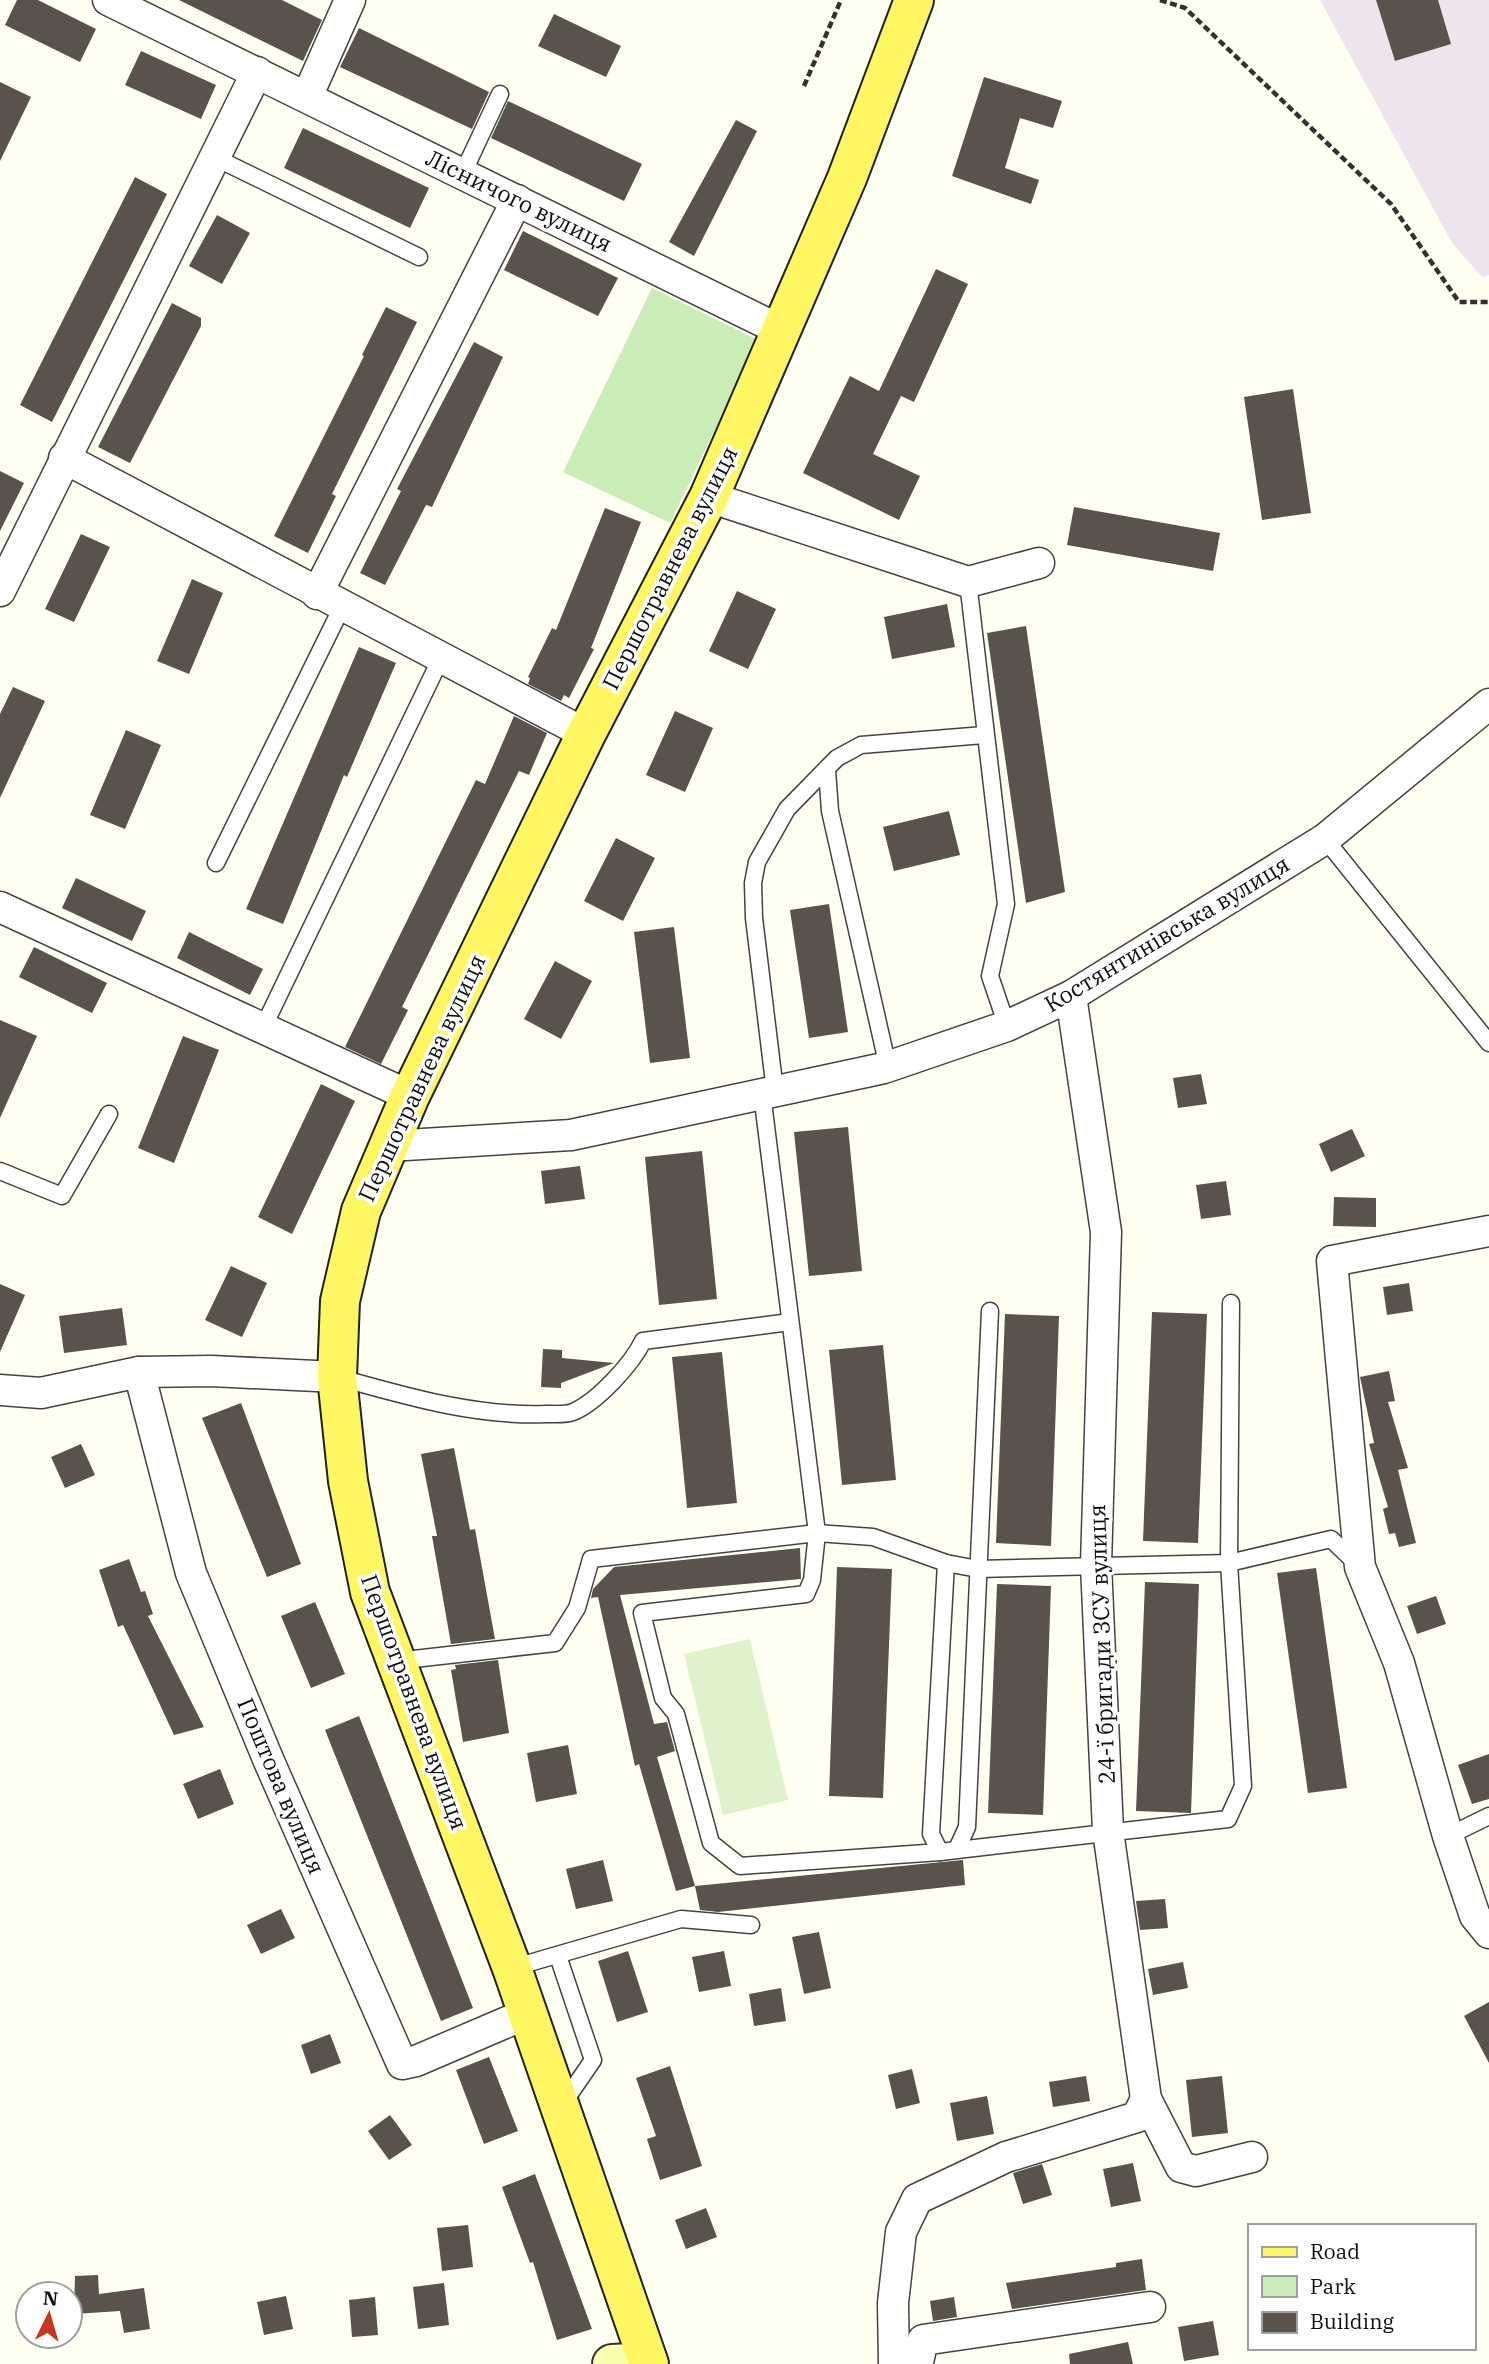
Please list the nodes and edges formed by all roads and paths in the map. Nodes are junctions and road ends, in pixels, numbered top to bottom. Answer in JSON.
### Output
{"nodes":[{"id":1,"x":108,"y":0,"type":"edge"},
{"id":2,"x":351,"y":0,"type":"edge"},
{"id":3,"x":841,"y":0,"type":"edge"},
{"id":4,"x":914,"y":0,"type":"edge"},
{"id":5,"x":1160,"y":0,"type":"edge"},
{"id":6,"x":257,"y":72,"type":"junction"},
{"id":7,"x":804,"y":86,"type":"dead end"},
{"id":8,"x":500,"y":94,"type":"dead end"},
{"id":9,"x":307,"y":97,"type":"junction"},
{"id":10,"x":214,"y":157,"type":"junction"},
{"id":11,"x":463,"y":173,"type":"junction"},
{"id":12,"x":517,"y":200,"type":"junction"},
{"id":13,"x":419,"y":257,"type":"dead end"},
{"id":14,"x":1489,"y":302,"type":"edge"},
{"id":15,"x":782,"y":331,"type":"junction"},
{"id":16,"x":64,"y":458,"type":"junction"},
{"id":17,"x":709,"y":497,"type":"junction"},
{"id":18,"x":1039,"y":563,"type":"dead end"},
{"id":19,"x":968,"y":582,"type":"junction"},
{"id":20,"x":0,"y":592,"type":"edge"},
{"id":21,"x":330,"y":600,"type":"junction"},
{"id":22,"x":441,"y":658,"type":"junction"},
{"id":23,"x":1489,"y":704,"type":"edge"},
{"id":24,"x":586,"y":734,"type":"junction"},
{"id":25,"x":984,"y":735,"type":"junction"},
{"id":26,"x":827,"y":770,"type":"junction"},
{"id":27,"x":1325,"y":839,"type":"junction"},
{"id":28,"x":216,"y":863,"type":"dead end"},
{"id":29,"x":0,"y":907,"type":"edge"},
{"id":30,"x":1071,"y":996,"type":"junction"},
{"id":31,"x":1007,"y":1027,"type":"junction"},
{"id":32,"x":262,"y":1030,"type":"junction"},
{"id":33,"x":1489,"y":1043,"type":"edge"},
{"id":34,"x":888,"y":1067,"type":"junction"},
{"id":35,"x":768,"y":1093,"type":"junction"},
{"id":36,"x":410,"y":1096,"type":"junction"},
{"id":37,"x":109,"y":1114,"type":"dead end"},
{"id":38,"x":389,"y":1146,"type":"junction"},
{"id":39,"x":0,"y":1171,"type":"edge"},
{"id":40,"x":1489,"y":1231,"type":"edge"},
{"id":41,"x":1231,"y":1303,"type":"dead end"},
{"id":42,"x":990,"y":1311,"type":"dead end"},
{"id":43,"x":790,"y":1322,"type":"junction"},
{"id":44,"x":139,"y":1373,"type":"junction"},
{"id":45,"x":337,"y":1377,"type":"junction"},
{"id":46,"x":0,"y":1390,"type":"edge"},
{"id":47,"x":817,"y":1533,"type":"junction"},
{"id":48,"x":946,"y":1563,"type":"junction"},
{"id":49,"x":1229,"y":1563,"type":"junction"},
{"id":50,"x":1096,"y":1565,"type":"junction"},
{"id":51,"x":1360,"y":1567,"type":"junction"},
{"id":52,"x":978,"y":1569,"type":"junction"},
{"id":53,"x":396,"y":1661,"type":"junction"},
{"id":54,"x":1489,"y":1816,"type":"edge"},
{"id":55,"x":1108,"y":1831,"type":"junction"},
{"id":56,"x":1448,"y":1836,"type":"junction"},
{"id":57,"x":957,"y":1849,"type":"junction"},
{"id":58,"x":940,"y":1852,"type":"junction"},
{"id":59,"x":751,"y":1925,"type":"dead end"},
{"id":60,"x":1489,"y":1933,"type":"edge"},
{"id":61,"x":558,"y":1956,"type":"junction"},
{"id":62,"x":512,"y":1968,"type":"junction"},
{"id":63,"x":528,"y":2014,"type":"junction"},
{"id":64,"x":1146,"y":2099,"type":"junction"},
{"id":65,"x":560,"y":2108,"type":"junction"},
{"id":66,"x":1252,"y":2157,"type":"dead end"},
{"id":67,"x":1150,"y":2307,"type":"dead end"},
{"id":68,"x":636,"y":2363,"type":"edge"},
{"id":69,"x":894,"y":2364,"type":"edge"},
{"id":70,"x":911,"y":2364,"type":"edge"}],
"edges":[{"from":1,"to":6,"type":"street","name":"Лісничого вулиця"},
{"from":2,"to":9,"type":"street"},
{"from":3,"to":7,"type":"path"},
{"from":4,"to":15,"type":"main road","name":"Першотравнева вулиця"},
{"from":5,"to":14,"type":"path"},
{"from":6,"to":9,"type":"street","name":"Лісничого вулиця"},
{"from":6,"to":10,"type":"street"},
{"from":8,"to":11,"type":"lane"},
{"from":9,"to":11,"type":"street","name":"Лісничого вулиця"},
{"from":10,"to":13,"type":"lane"},
{"from":10,"to":16,"type":"street"},
{"from":11,"to":12,"type":"street","name":"Лісничого вулиця"},
{"from":12,"to":15,"type":"street","name":"Лісничого вулиця"},
{"from":12,"to":21,"type":"street"},
{"from":15,"to":17,"type":"main road","name":"Першотравнева вулиця"},
{"from":16,"to":20,"type":"street"},
{"from":16,"to":21,"type":"street"},
{"from":17,"to":19,"type":"street"},
{"from":17,"to":24,"type":"main road","name":"Першотравнева вулиця"},
{"from":18,"to":19,"type":"street"},
{"from":19,"to":25,"type":"lane"},
{"from":21,"to":22,"type":"street"},
{"from":21,"to":28,"type":"lane"},
{"from":22,"to":24,"type":"street"},
{"from":22,"to":32,"type":"lane"},
{"from":23,"to":27,"type":"street","name":"Костянтинівська вулиця"},
{"from":24,"to":36,"type":"main road","name":"Першотравнева вулиця"},
{"from":25,"to":26,"type":"lane"},
{"from":25,"to":31,"type":"lane"},
{"from":26,"to":34,"type":"lane"},
{"from":26,"to":35,"type":"lane"},
{"from":27,"to":30,"type":"street","name":"Костянтинівська вулиця"},
{"from":27,"to":33,"type":"lane"},
{"from":29,"to":32,"type":"street"},
{"from":30,"to":31,"type":"street","name":"Костянтинівська вулиця"},
{"from":30,"to":50,"type":"street","name":"24-ї бригади ЗСУ вулиця"},
{"from":31,"to":34,"type":"street","name":"Костянтинівська вулиця"},
{"from":32,"to":36,"type":"street"},
{"from":34,"to":35,"type":"street","name":"Костянтинівська вулиця"},
{"from":35,"to":38,"type":"street","name":"Костянтинівська вулиця"},
{"from":35,"to":43,"type":"lane"},
{"from":36,"to":38,"type":"main road","name":"Першотравнева вулиця"},
{"from":37,"to":39,"type":"lane"},
{"from":38,"to":45,"type":"main road","name":"Першотравнева вулиця"},
{"from":40,"to":51,"type":"street"},
{"from":41,"to":49,"type":"lane"},
{"from":42,"to":52,"type":"lane"},
{"from":43,"to":45,"type":"lane"},
{"from":43,"to":47,"type":"lane"},
{"from":44,"to":45,"type":"street"},
{"from":44,"to":46,"type":"street"},
{"from":44,"to":63,"type":"street","name":"Поштова вулиця"},
{"from":45,"to":53,"type":"main road","name":"Першотравнева вулиця"},
{"from":47,"to":48,"type":"lane"},
{"from":47,"to":53,"type":"lane"},
{"from":47,"to":58,"type":"lane"},
{"from":48,"to":52,"type":"lane"},
{"from":48,"to":58,"type":"lane"},
{"from":49,"to":50,"type":"lane"},
{"from":49,"to":51,"type":"lane"},
{"from":49,"to":55,"type":"lane"},
{"from":50,"to":52,"type":"lane"},
{"from":50,"to":55,"type":"street","name":"24-ї бригади ЗСУ вулиця"},
{"from":51,"to":56,"type":"street"},
{"from":52,"to":57,"type":"lane"},
{"from":53,"to":62,"type":"main road","name":"Першотравнева вулиця"},
{"from":54,"to":56,"type":"lane"},
{"from":55,"to":57,"type":"lane"},
{"from":55,"to":64,"type":"street","name":"24-ї бригади ЗСУ вулиця"},
{"from":56,"to":60,"type":"street"},
{"from":57,"to":58,"type":"lane"},
{"from":59,"to":61,"type":"lane"},
{"from":61,"to":62,"type":"lane"},
{"from":61,"to":65,"type":"lane"},
{"from":62,"to":63,"type":"main road","name":"Першотравнева вулиця"},
{"from":63,"to":65,"type":"main road","name":"Першотравнева вулиця"},
{"from":64,"to":66,"type":"street","name":"24-ї бригади ЗСУ вулиця"},
{"from":64,"to":69,"type":"street"},
{"from":65,"to":68,"type":"main road","name":"Першотравнева вулиця"},
{"from":67,"to":70,"type":"street"}]}
